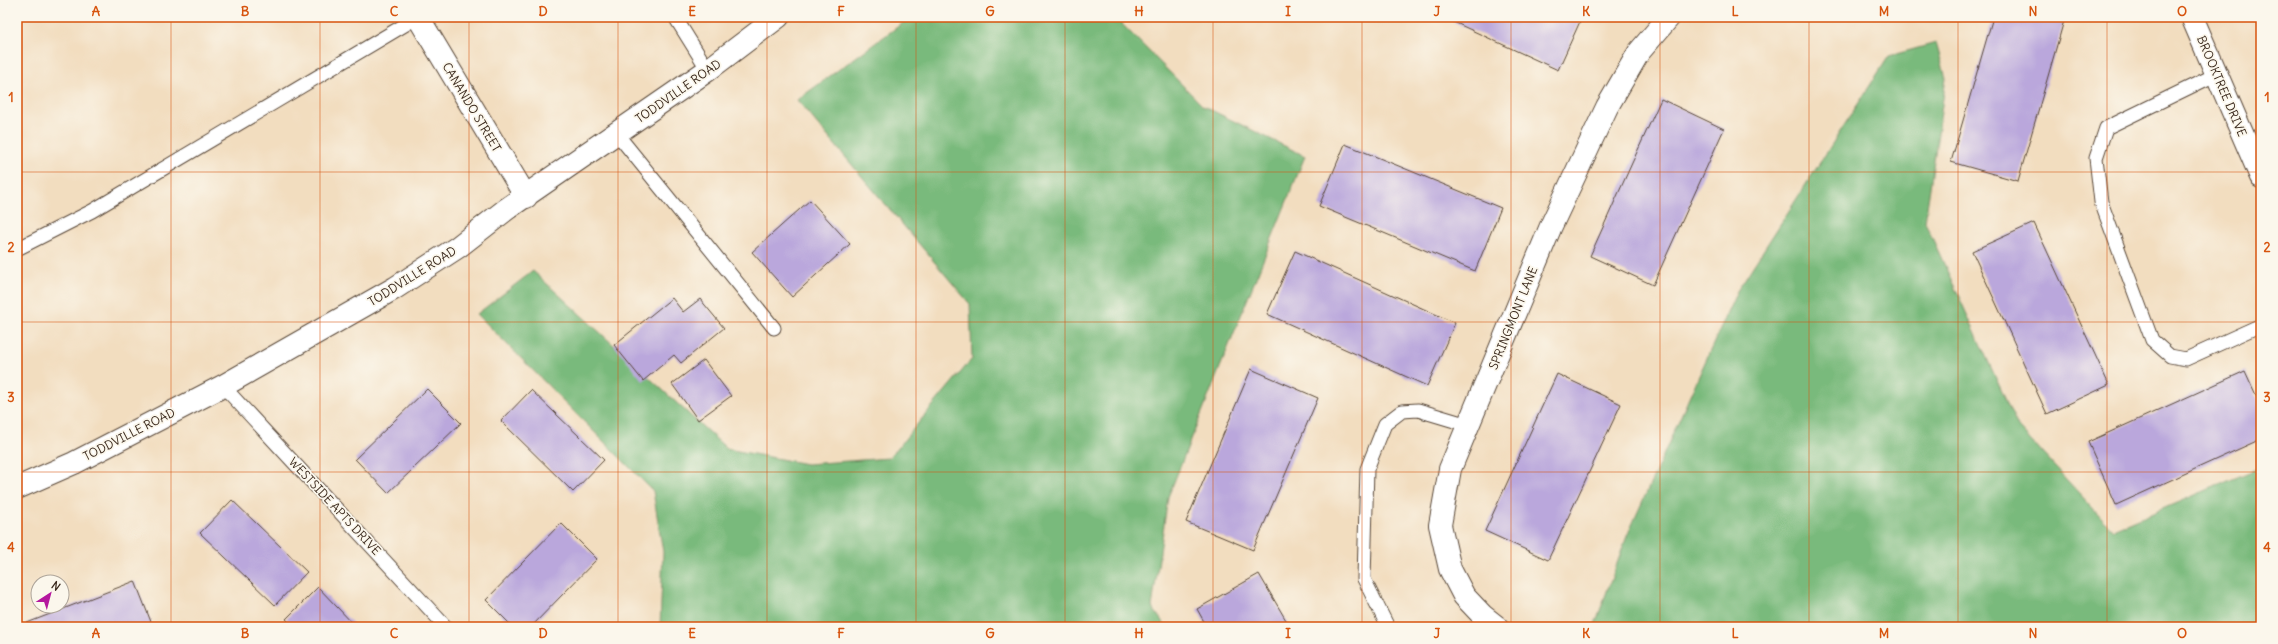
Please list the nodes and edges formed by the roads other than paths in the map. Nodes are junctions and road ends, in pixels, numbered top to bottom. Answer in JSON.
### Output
{"nodes":[{"id":1,"x":418,"y":17,"type":"edge"},
{"id":2,"x":675,"y":17,"type":"edge"},
{"id":3,"x":778,"y":17,"type":"edge"},
{"id":4,"x":1669,"y":17,"type":"edge"},
{"id":5,"x":2192,"y":17,"type":"edge"},
{"id":6,"x":708,"y":70,"type":"junction"},
{"id":7,"x":2217,"y":74,"type":"junction"},
{"id":8,"x":618,"y":134,"type":"junction"},
{"id":9,"x":2261,"y":177,"type":"edge"},
{"id":10,"x":526,"y":197,"type":"junction"},
{"id":11,"x":17,"y":249,"type":"edge"},
{"id":12,"x":2261,"y":325,"type":"edge"},
{"id":13,"x":774,"y":328,"type":"dead end"},
{"id":14,"x":223,"y":386,"type":"junction"},
{"id":15,"x":1468,"y":425,"type":"junction"},
{"id":16,"x":17,"y":488,"type":"edge"},
{"id":17,"x":446,"y":627,"type":"edge"},
{"id":18,"x":1388,"y":627,"type":"edge"},
{"id":19,"x":1497,"y":627,"type":"edge"}],
"edges":[{"from":1,"to":10,"type":"street","name":"CANANDO STREET"},
{"from":1,"to":11,"type":"lane"},
{"from":2,"to":6,"type":"lane"},
{"from":3,"to":6,"type":"street","name":"TODDVILLE ROAD"},
{"from":4,"to":15,"type":"street","name":"SPRINGMONT LANE"},
{"from":5,"to":7,"type":"street","name":"BROOKTREE DRIVE"},
{"from":6,"to":8,"type":"street","name":"TODDVILLE ROAD"},
{"from":7,"to":9,"type":"street","name":"BROOKTREE DRIVE"},
{"from":7,"to":12,"type":"lane"},
{"from":8,"to":10,"type":"street","name":"TODDVILLE ROAD"},
{"from":8,"to":13,"type":"lane"},
{"from":10,"to":14,"type":"street","name":"TODDVILLE ROAD"},
{"from":14,"to":16,"type":"street","name":"TODDVILLE ROAD"},
{"from":14,"to":17,"type":"lane","name":"WESTSIDE APTS DRIVE"},
{"from":15,"to":18,"type":"lane"},
{"from":15,"to":19,"type":"street","name":"SPRINGMONT LANE"}]}
